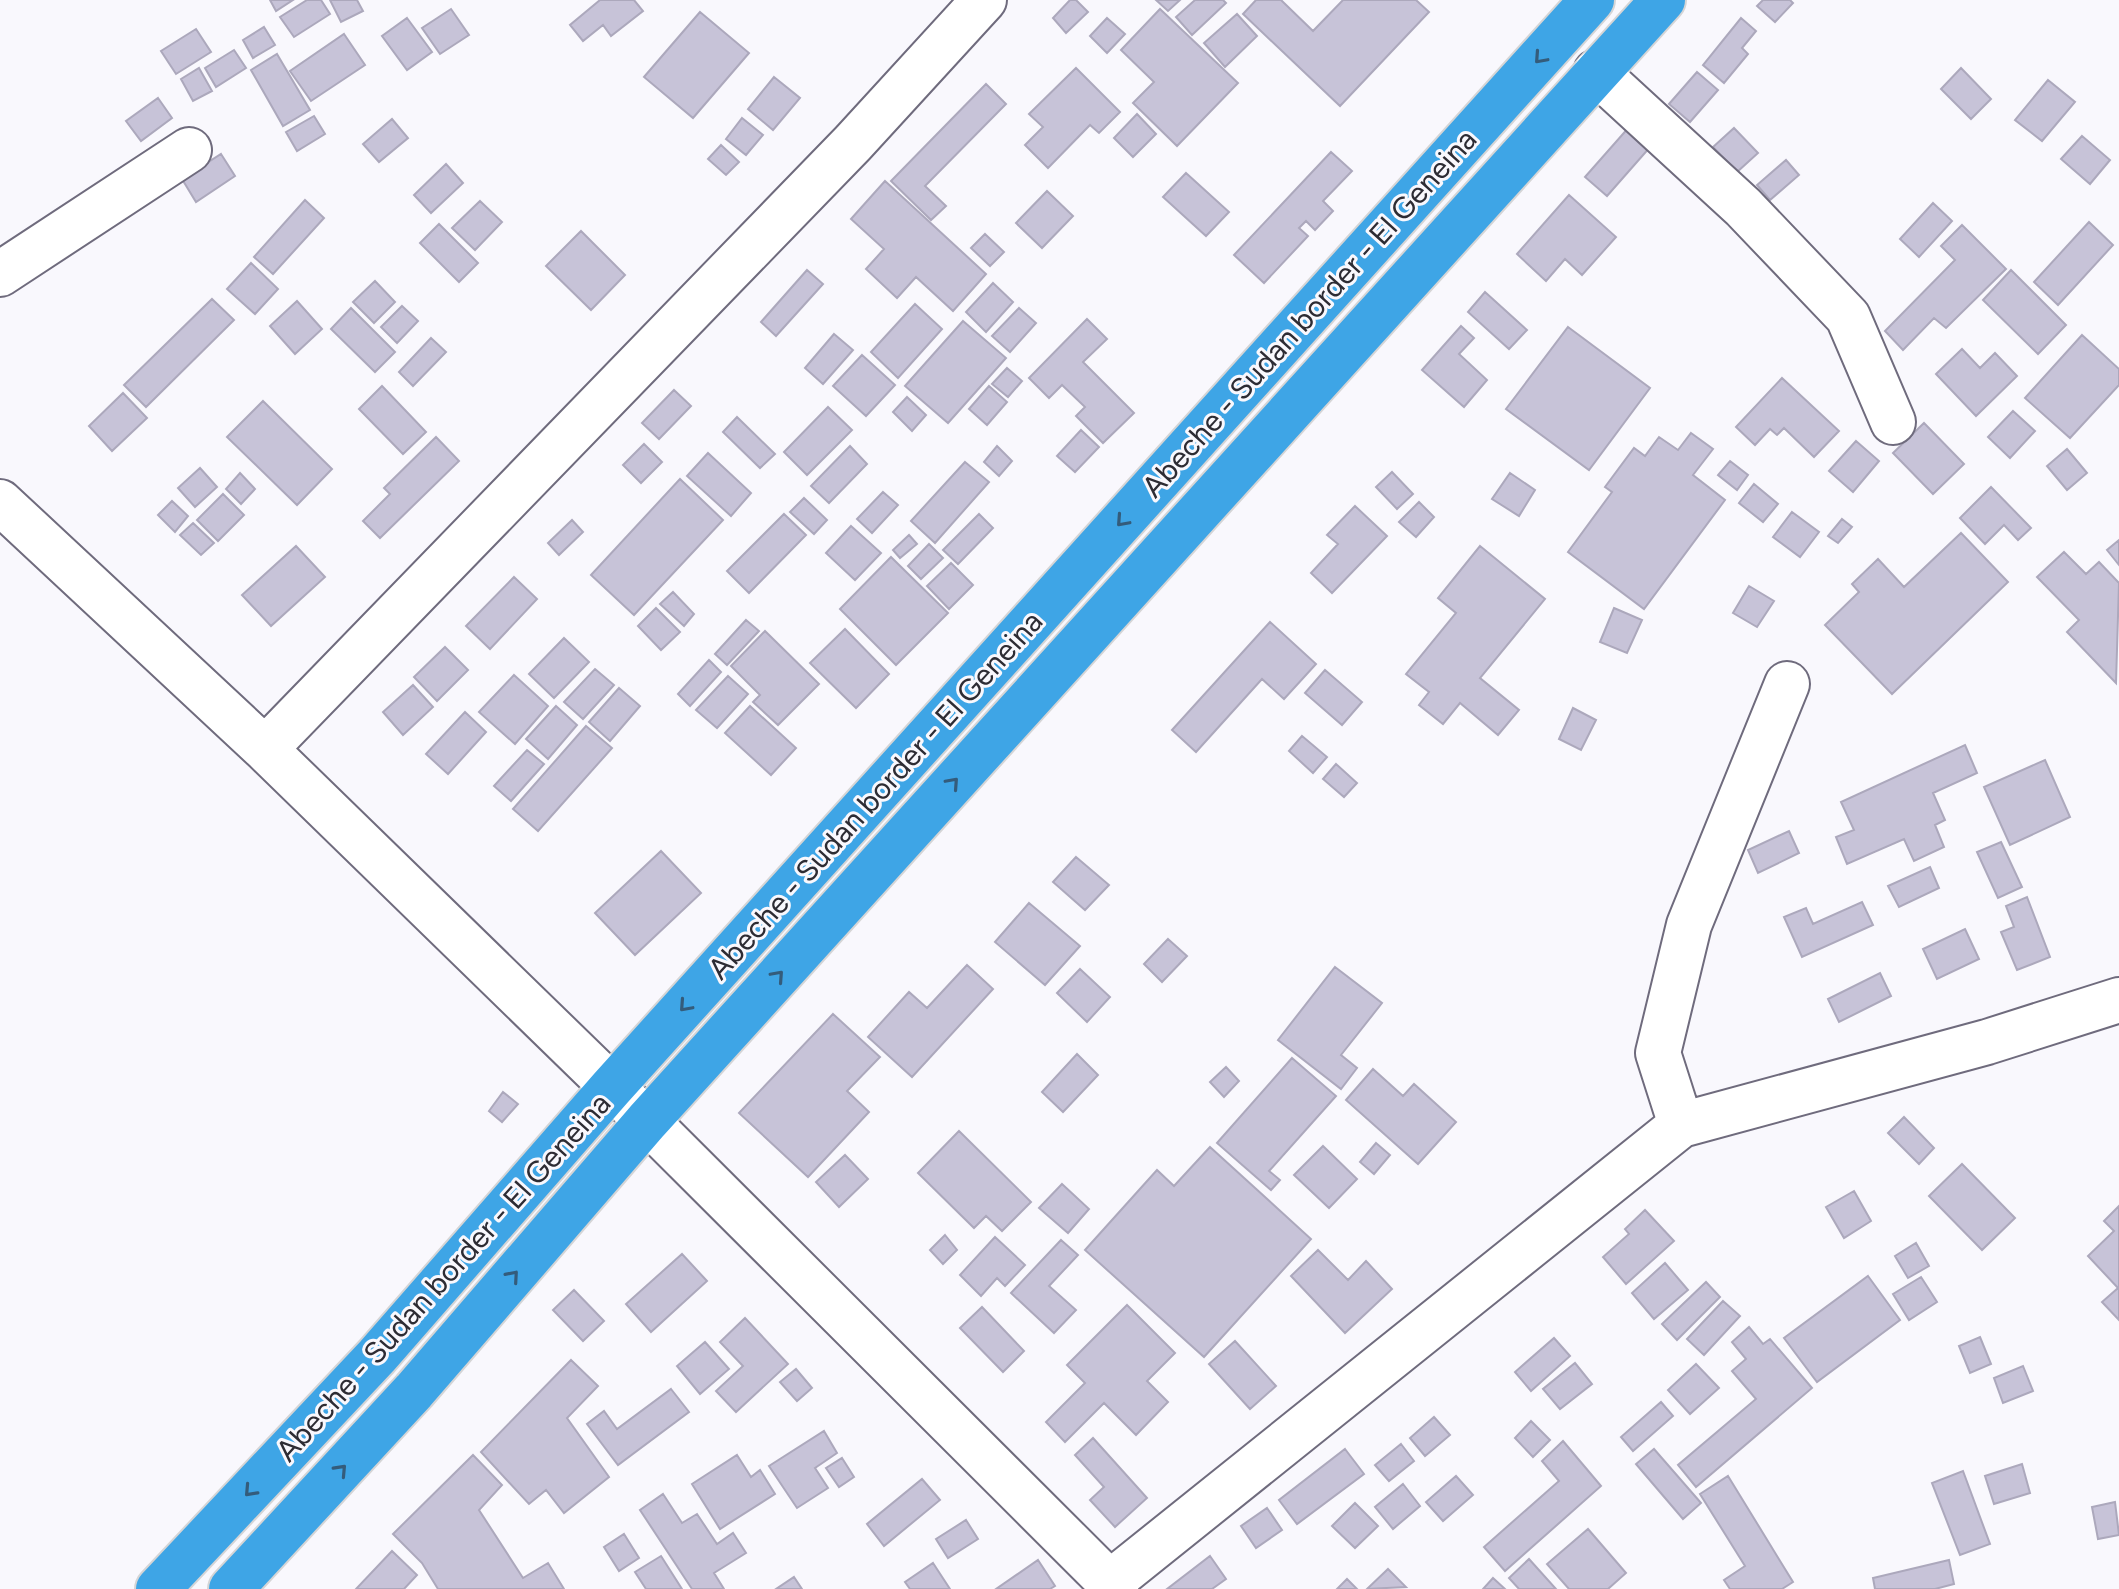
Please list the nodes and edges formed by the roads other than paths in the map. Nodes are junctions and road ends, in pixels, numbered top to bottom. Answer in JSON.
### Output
{"nodes":[{"id":1,"x":984,"y":0,"type":"edge"},
{"id":2,"x":1592,"y":0,"type":"edge"},
{"id":3,"x":1663,"y":0,"type":"edge"},
{"id":4,"x":1596,"y":72,"type":"junction"},
{"id":5,"x":189,"y":150,"type":"dead end"},
{"id":6,"x":0,"y":274,"type":"edge"},
{"id":7,"x":1893,"y":422,"type":"dead end"},
{"id":8,"x":0,"y":502,"type":"edge"},
{"id":9,"x":1787,"y":684,"type":"dead end"},
{"id":10,"x":265,"y":749,"type":"junction"},
{"id":11,"x":2119,"y":1000,"type":"edge"},
{"id":12,"x":611,"y":1088,"type":"junction"},
{"id":13,"x":647,"y":1121,"type":"junction"},
{"id":14,"x":1681,"y":1125,"type":"junction"},
{"id":15,"x":377,"y":1356,"type":"junction"},
{"id":16,"x":414,"y":1391,"type":"junction"},
{"id":17,"x":1114,"y":1586,"type":"edge"},
{"id":18,"x":158,"y":1589,"type":"edge"},
{"id":19,"x":231,"y":1589,"type":"edge"}],
"edges":[{"from":1,"to":10,"type":"street"},
{"from":2,"to":12,"type":"highway","name":"Abeche - Sudan border - El Geneina","one_way":true},
{"from":3,"to":4,"type":"highway","name":"Abeche - Sudan border - El Geneina"},
{"from":4,"to":7,"type":"street"},
{"from":13,"to":4,"type":"highway","name":"Abeche - Sudan border - El Geneina","one_way":true},
{"from":5,"to":6,"type":"street"},
{"from":8,"to":10,"type":"street"},
{"from":9,"to":14,"type":"street"},
{"from":10,"to":12,"type":"street"},
{"from":11,"to":14,"type":"street"},
{"from":12,"to":13,"type":"street"},
{"from":12,"to":15,"type":"highway","name":"Abeche - Sudan border - El Geneina"},
{"from":16,"to":13,"type":"highway","name":"Abeche - Sudan border - El Geneina","one_way":true},
{"from":13,"to":17,"type":"street"},
{"from":14,"to":17,"type":"street"},
{"from":15,"to":16,"type":"highway"},
{"from":15,"to":18,"type":"highway","name":"Abeche - Sudan border - El Geneina","one_way":true},
{"from":19,"to":16,"type":"highway","name":"Abeche - Sudan border - El Geneina","one_way":true}]}
